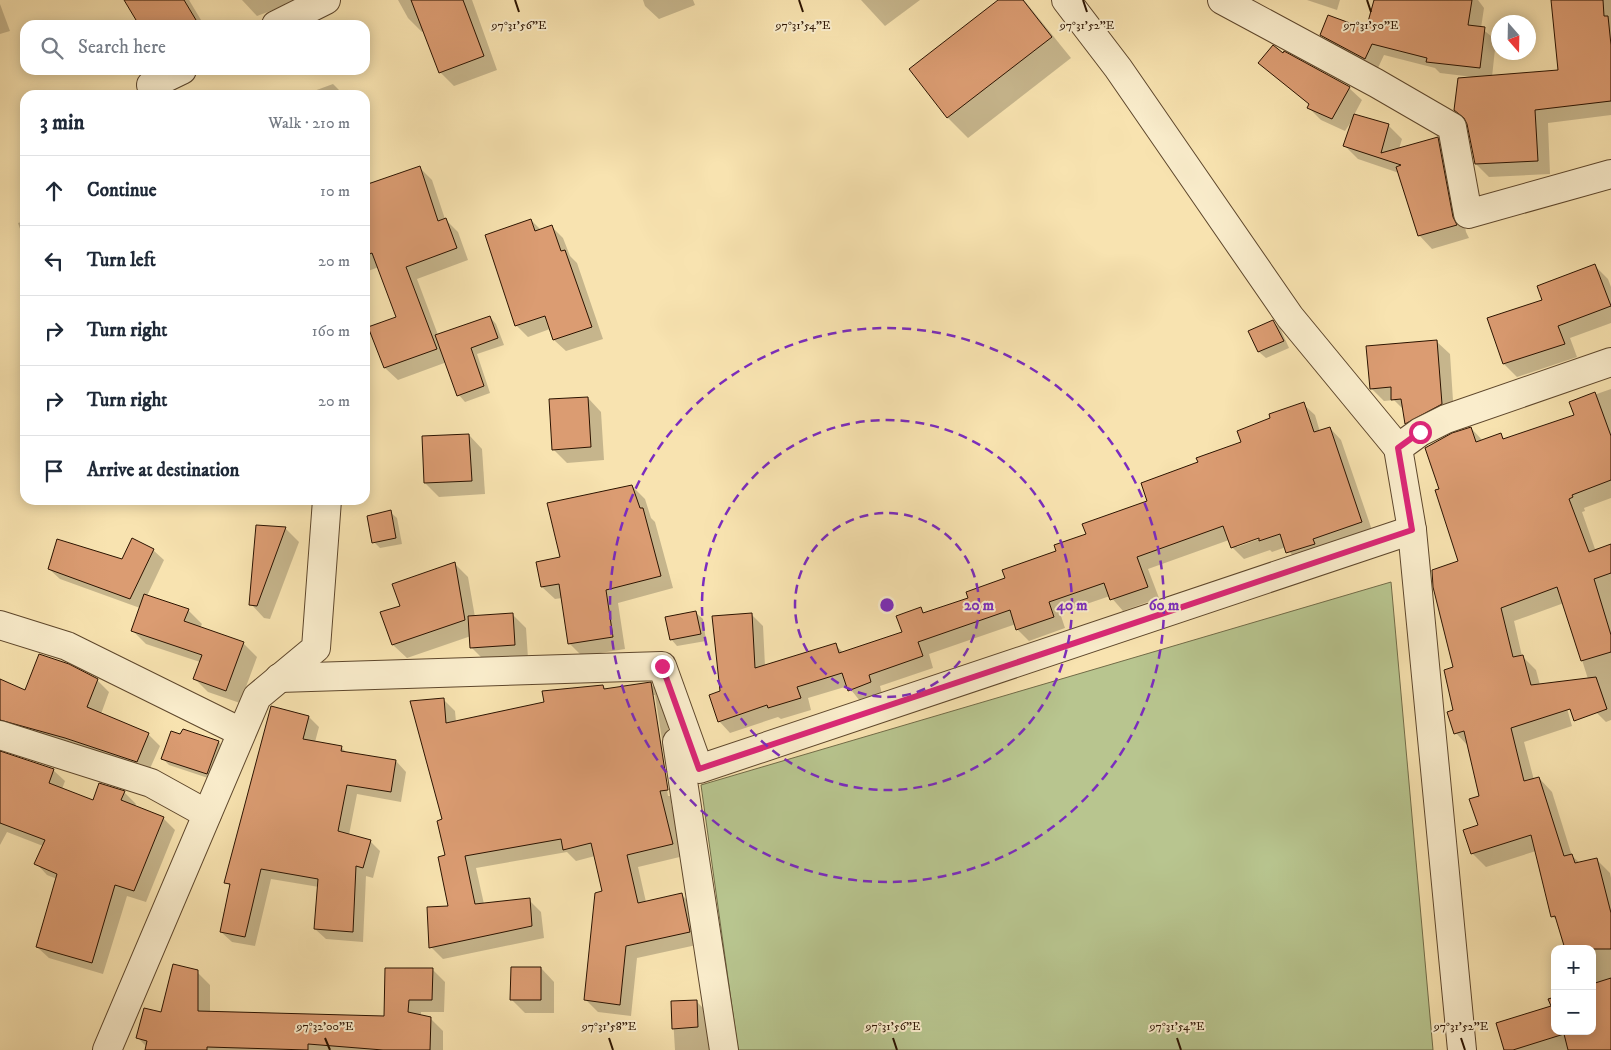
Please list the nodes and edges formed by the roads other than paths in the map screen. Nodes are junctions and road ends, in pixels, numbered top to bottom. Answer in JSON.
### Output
{"nodes":[{"id":1,"x":326,"y":0,"type":"edge"},
{"id":2,"x":1066,"y":0,"type":"edge"},
{"id":3,"x":1222,"y":0,"type":"edge"},
{"id":4,"x":286,"y":20,"type":"edge"},
{"id":5,"x":172,"y":75,"type":"edge"},
{"id":6,"x":155,"y":90,"type":"edge"},
{"id":7,"x":1611,"y":174,"type":"edge"},
{"id":8,"x":1611,"y":362,"type":"edge"},
{"id":9,"x":1398,"y":448,"type":"junction"},
{"id":10,"x":327,"y":505,"type":"edge"},
{"id":11,"x":1412,"y":530,"type":"junction"},
{"id":12,"x":0,"y":625,"type":"edge"},
{"id":13,"x":279,"y":678,"type":"junction"},
{"id":14,"x":668,"y":684,"type":"junction"},
{"id":15,"x":241,"y":732,"type":"junction"},
{"id":16,"x":0,"y":736,"type":"edge"},
{"id":17,"x":206,"y":814,"type":"junction"},
{"id":18,"x":107,"y":1050,"type":"edge"},
{"id":19,"x":724,"y":1050,"type":"edge"},
{"id":20,"x":1462,"y":1050,"type":"edge"}],
"edges":[{"from":1,"to":4,"type":"street"},
{"from":2,"to":9,"type":"street"},
{"from":3,"to":7,"type":"street"},
{"from":5,"to":6,"type":"street"},
{"from":8,"to":9,"type":"street"},
{"from":9,"to":11,"type":"street"},
{"from":10,"to":13,"type":"street"},
{"from":11,"to":14,"type":"street"},
{"from":11,"to":20,"type":"street"},
{"from":12,"to":15,"type":"street"},
{"from":13,"to":14,"type":"street"},
{"from":13,"to":15,"type":"street"},
{"from":14,"to":19,"type":"street"},
{"from":15,"to":17,"type":"street"},
{"from":16,"to":17,"type":"street"},
{"from":17,"to":18,"type":"street"}]}
